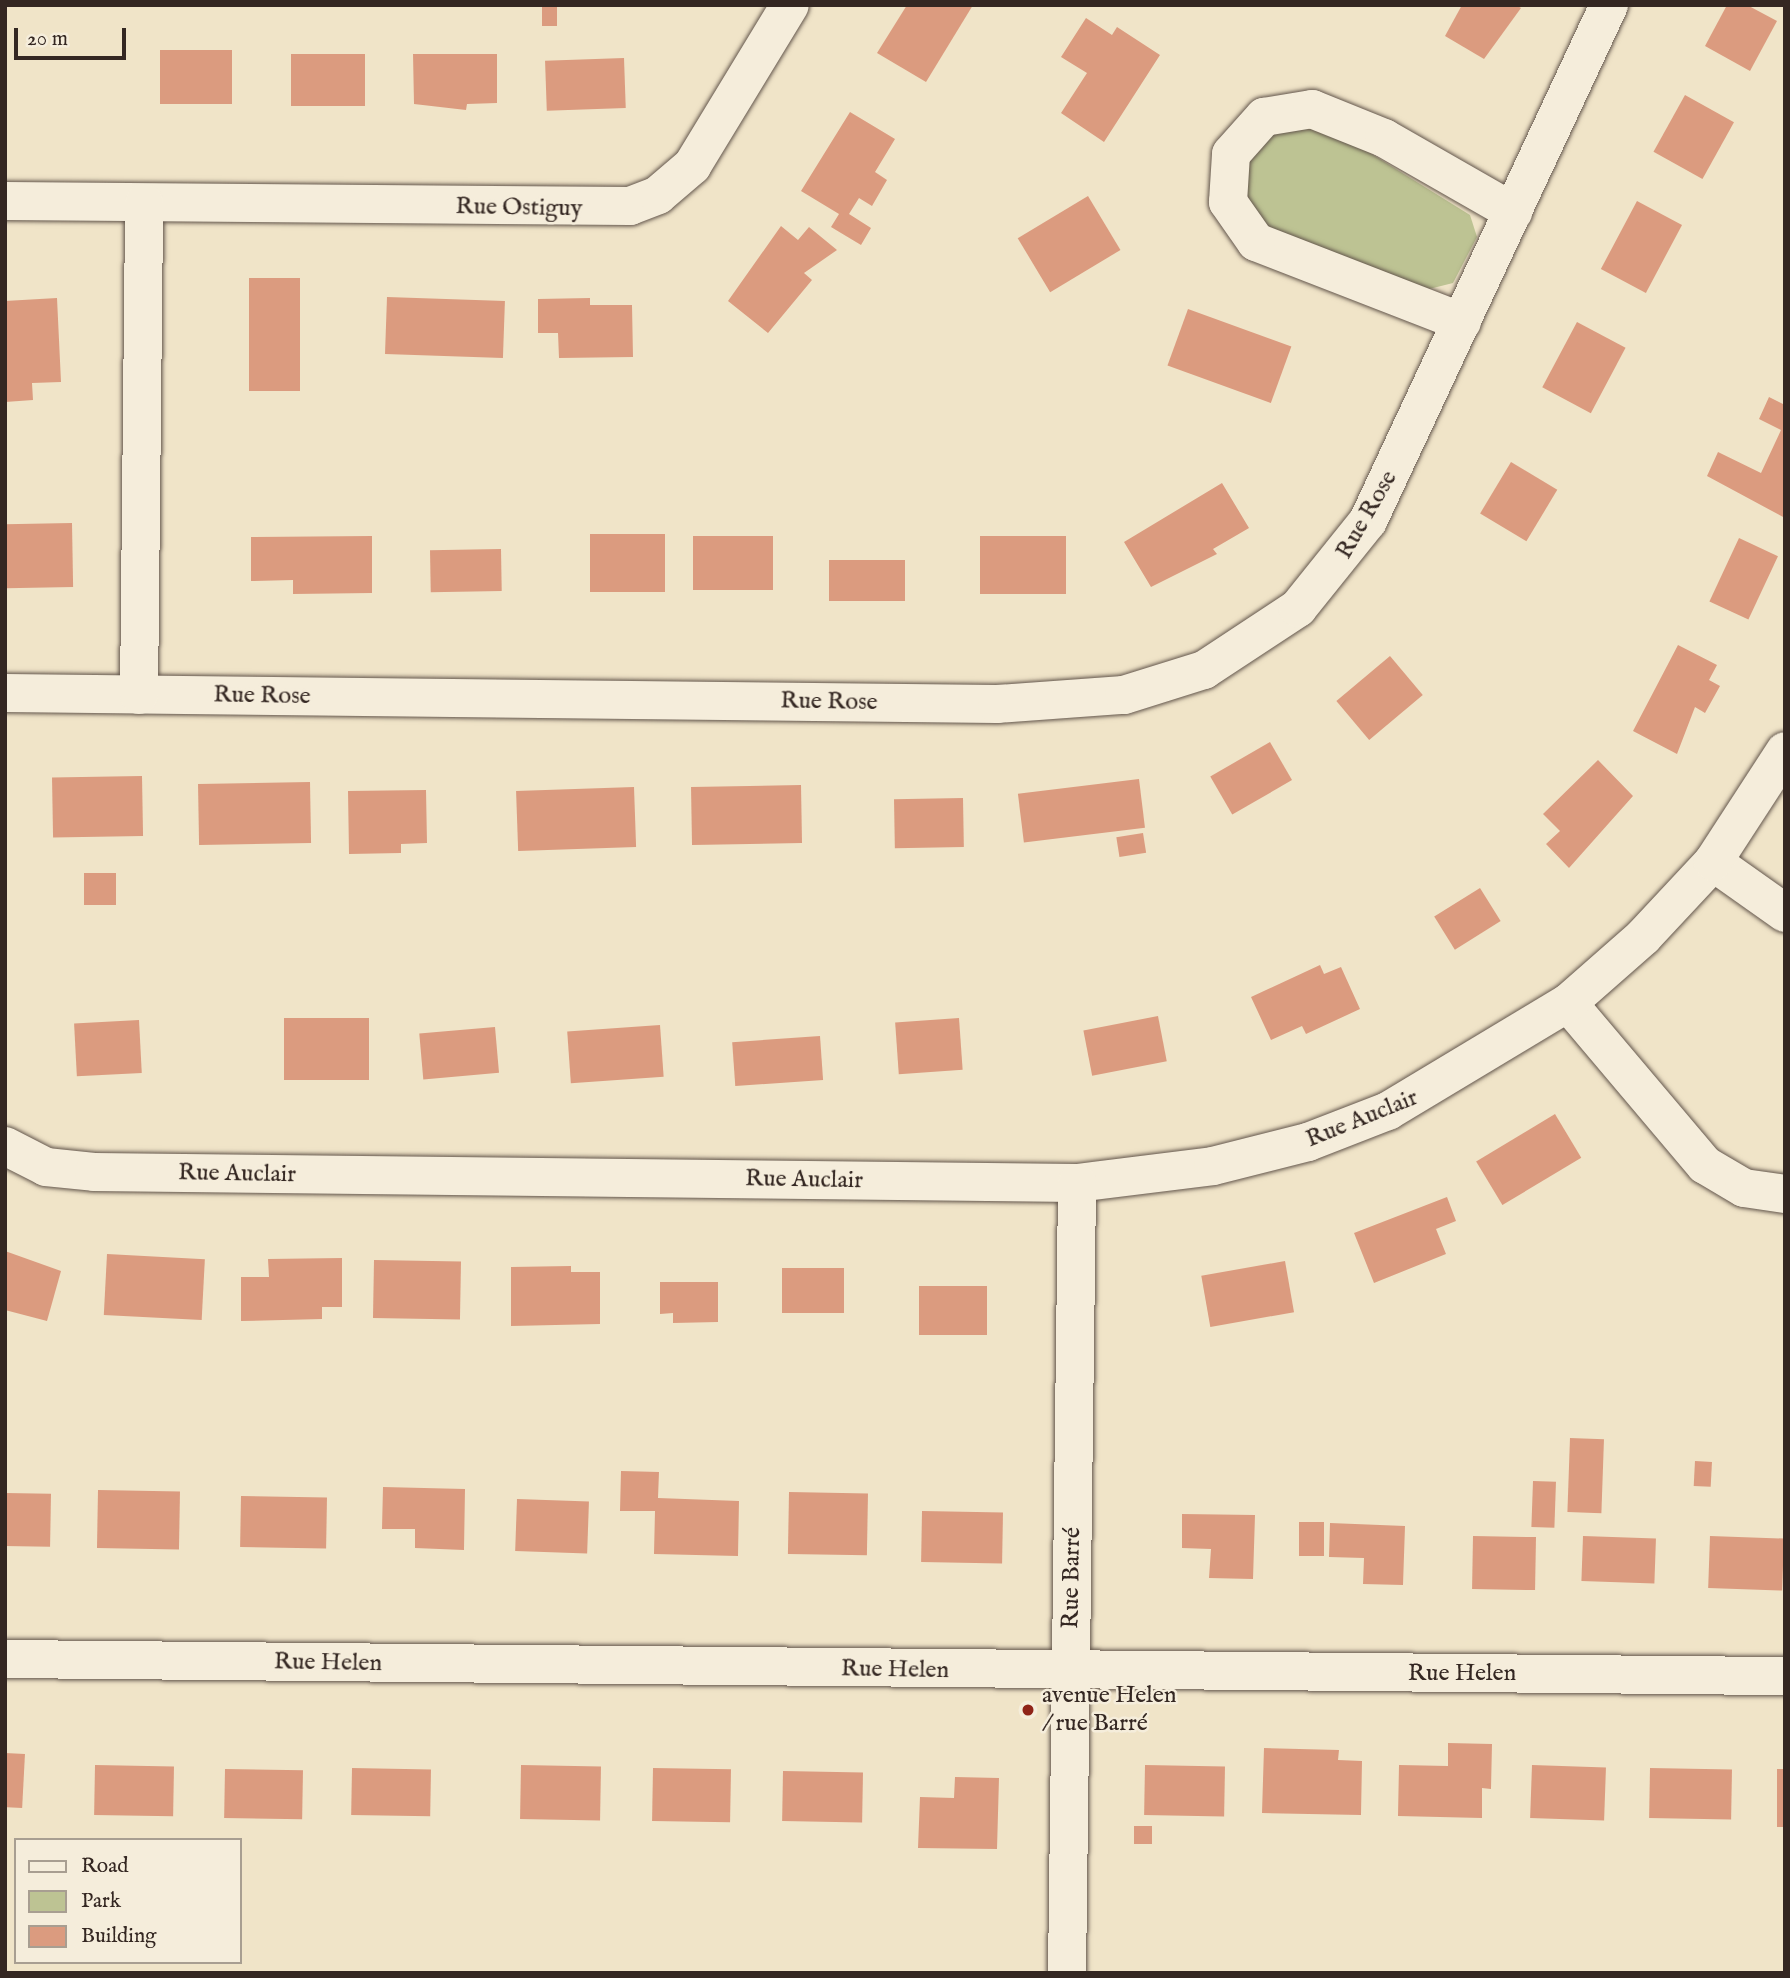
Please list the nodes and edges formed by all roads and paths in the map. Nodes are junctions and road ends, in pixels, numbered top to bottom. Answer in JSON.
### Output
{"nodes":[{"id":1,"x":790,"y":5,"type":"edge"},
{"id":2,"x":1609,"y":5,"type":"edge"},
{"id":3,"x":5,"y":201,"type":"edge"},
{"id":4,"x":144,"y":203,"type":"junction"},
{"id":5,"x":1513,"y":212,"type":"junction"},
{"id":6,"x":1462,"y":322,"type":"junction"},
{"id":7,"x":5,"y":693,"type":"edge"},
{"id":8,"x":139,"y":695,"type":"junction"},
{"id":9,"x":1785,"y":751,"type":"edge"},
{"id":10,"x":1713,"y":862,"type":"junction"},
{"id":11,"x":1785,"y":913,"type":"edge"},
{"id":12,"x":1568,"y":1003,"type":"junction"},
{"id":13,"x":5,"y":1146,"type":"edge"},
{"id":14,"x":1077,"y":1183,"type":"junction"},
{"id":15,"x":1785,"y":1194,"type":"edge"},
{"id":16,"x":5,"y":1659,"type":"edge"},
{"id":17,"x":1070,"y":1672,"type":"junction"},
{"id":18,"x":1785,"y":1676,"type":"edge"},
{"id":19,"x":1067,"y":1973,"type":"edge"}],
"edges":[{"from":1,"to":4,"type":"street","name":"Rue Ostiguy"},
{"from":2,"to":5,"type":"street","name":"Rue Rose"},
{"from":3,"to":4,"type":"street","name":"Rue Ostiguy"},
{"from":4,"to":8,"type":"street"},
{"from":5,"to":6,"type":"street","name":"Rue Rose"},
{"from":5,"to":6,"type":"street"},
{"from":6,"to":8,"type":"street","name":"Rue Rose"},
{"from":7,"to":8,"type":"street","name":"Rue Rose"},
{"from":9,"to":10,"type":"street","name":"Rue Auclair"},
{"from":10,"to":11,"type":"street"},
{"from":10,"to":12,"type":"street","name":"Rue Auclair"},
{"from":12,"to":14,"type":"street","name":"Rue Auclair"},
{"from":12,"to":15,"type":"street"},
{"from":13,"to":14,"type":"street","name":"Rue Auclair"},
{"from":14,"to":17,"type":"street","name":"Rue Barré"},
{"from":16,"to":17,"type":"street","name":"Rue Helen"},
{"from":17,"to":18,"type":"street","name":"Rue Helen"},
{"from":17,"to":19,"type":"street","name":"Rue Barré"}]}
